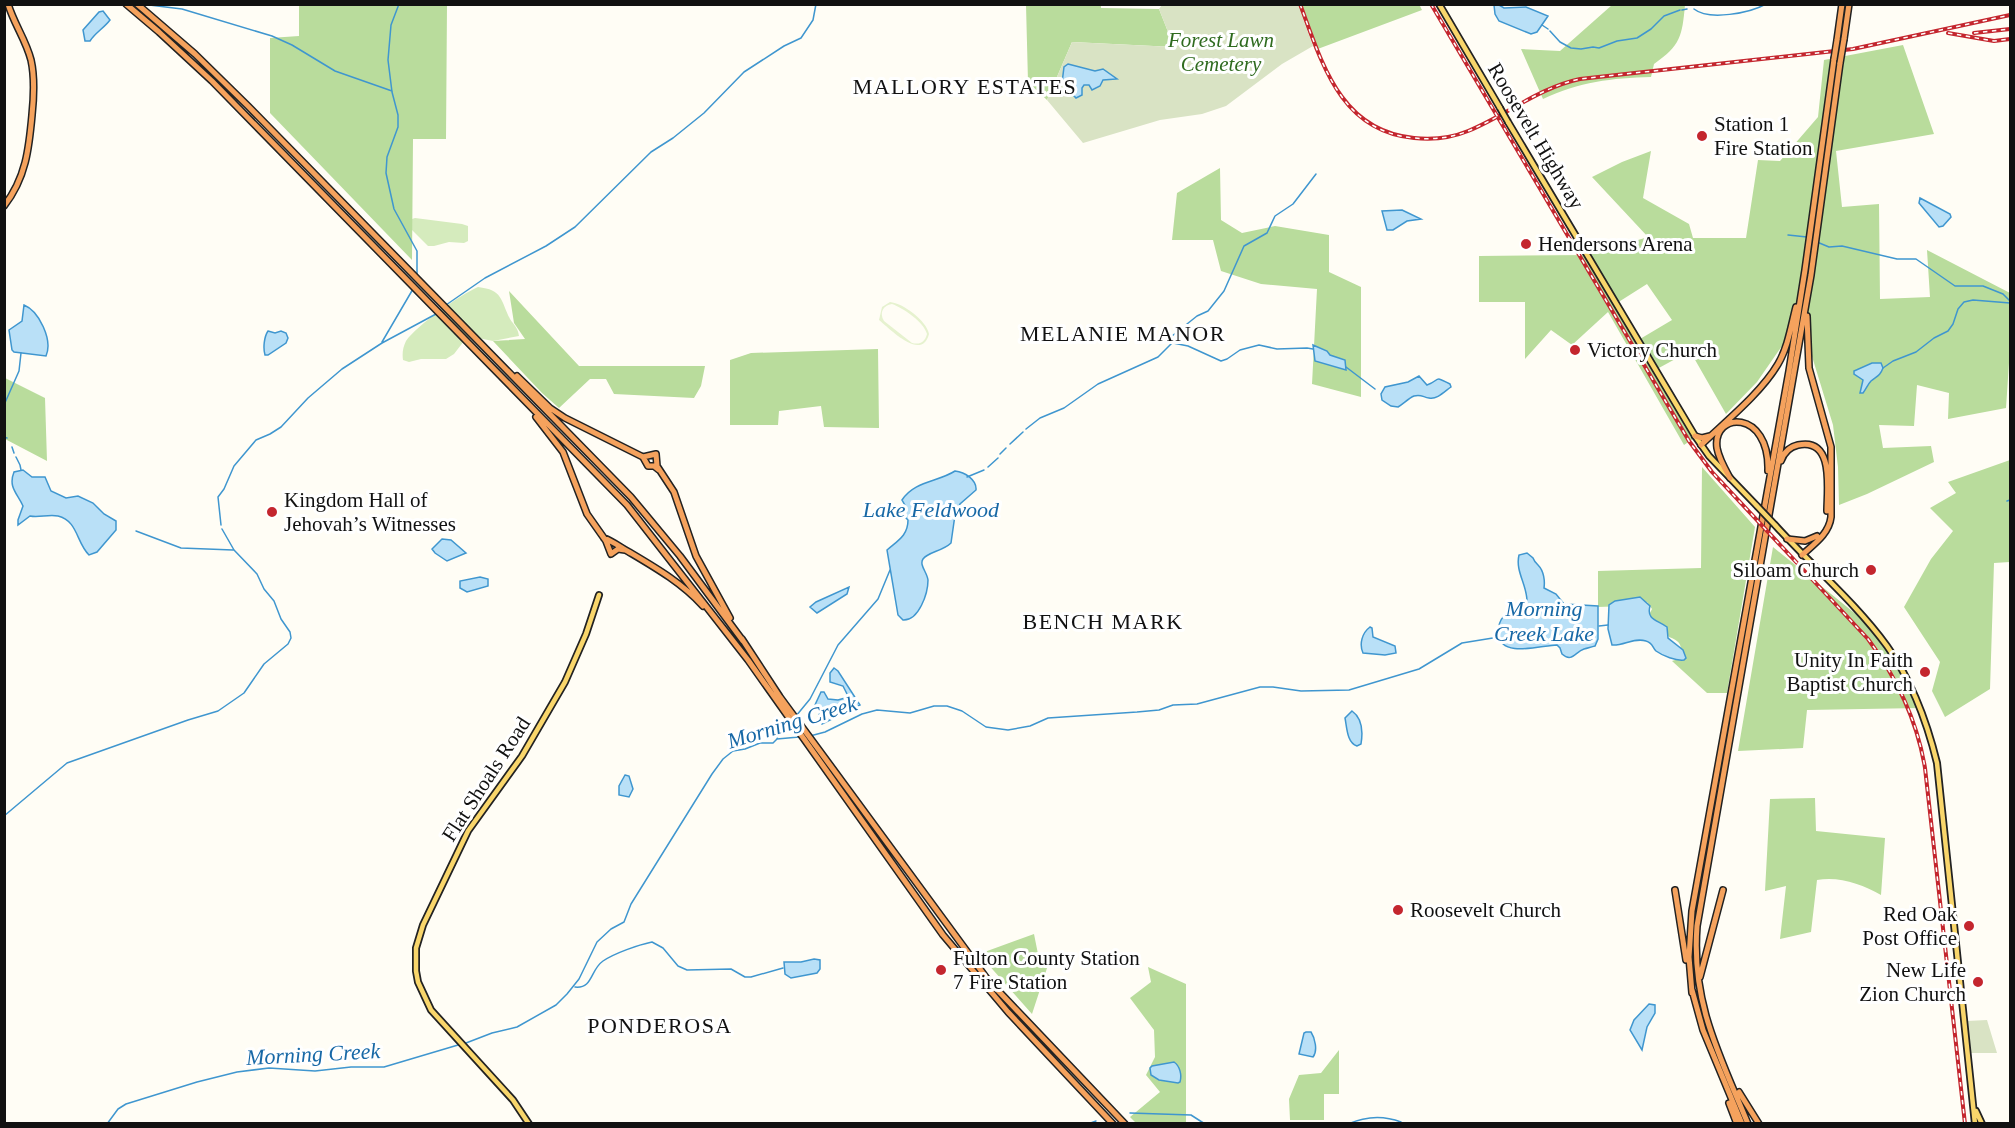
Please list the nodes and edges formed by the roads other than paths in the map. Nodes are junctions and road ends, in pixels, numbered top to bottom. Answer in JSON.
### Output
{"nodes":[{"id":1,"x":8,"y":4,"type":"edge"},
{"id":2,"x":126,"y":4,"type":"edge"},
{"id":3,"x":139,"y":4,"type":"edge"},
{"id":4,"x":1439,"y":4,"type":"edge"},
{"id":5,"x":1842,"y":4,"type":"edge"},
{"id":6,"x":1848,"y":4,"type":"edge"},
{"id":7,"x":1840,"y":39,"type":"junction"},
{"id":8,"x":4,"y":206,"type":"edge"},
{"id":9,"x":1805,"y":270,"type":"junction"},
{"id":10,"x":1811,"y":275,"type":"junction"},
{"id":11,"x":477,"y":341,"type":"junction"},
{"id":12,"x":520,"y":396,"type":"junction"},
{"id":13,"x":1721,"y":431,"type":"junction"},
{"id":14,"x":1712,"y":435,"type":"junction"},
{"id":15,"x":1695,"y":436,"type":"junction"},
{"id":16,"x":1702,"y":446,"type":"junction"},
{"id":17,"x":643,"y":457,"type":"junction"},
{"id":18,"x":659,"y":470,"type":"junction"},
{"id":19,"x":1730,"y":478,"type":"junction"},
{"id":20,"x":1776,"y":479,"type":"junction"},
{"id":21,"x":1765,"y":508,"type":"junction"},
{"id":22,"x":1817,"y":536,"type":"junction"},
{"id":23,"x":604,"y":538,"type":"junction"},
{"id":24,"x":1787,"y":539,"type":"junction"},
{"id":25,"x":625,"y":550,"type":"junction"},
{"id":26,"x":1800,"y":553,"type":"junction"},
{"id":27,"x":599,"y":595,"type":"dead end"},
{"id":28,"x":743,"y":641,"type":"junction"},
{"id":29,"x":748,"y":660,"type":"junction"},
{"id":30,"x":1675,"y":890,"type":"dead end"},
{"id":31,"x":1723,"y":890,"type":"dead end"},
{"id":32,"x":1692,"y":993,"type":"junction"},
{"id":33,"x":1699,"y":994,"type":"junction"},
{"id":34,"x":1716,"y":1064,"type":"junction"},
{"id":35,"x":1725,"y":1067,"type":"junction"},
{"id":36,"x":1974,"y":1108,"type":"junction"},
{"id":37,"x":529,"y":1124,"type":"edge"},
{"id":38,"x":1113,"y":1124,"type":"edge"},
{"id":39,"x":1125,"y":1124,"type":"edge"},
{"id":40,"x":1737,"y":1124,"type":"edge"},
{"id":41,"x":1742,"y":1124,"type":"edge"},
{"id":42,"x":1748,"y":1124,"type":"edge"},
{"id":43,"x":1759,"y":1124,"type":"edge"},
{"id":44,"x":1975,"y":1124,"type":"edge"},
{"id":45,"x":1982,"y":1124,"type":"edge"}],
"edges":[{"from":1,"to":8,"type":"highway"},
{"from":2,"to":12,"type":"highway"},
{"from":3,"to":11,"type":"highway"},
{"from":4,"to":15,"type":"main road","name":"Roosevelt Highway","bridge":true},
{"from":5,"to":7,"type":"highway"},
{"from":6,"to":7,"type":"highway"},
{"from":7,"to":9,"type":"highway","bridge":true},
{"from":7,"to":10,"type":"highway","bridge":true},
{"from":9,"to":14,"type":"highway"},
{"from":9,"to":21,"type":"highway"},
{"from":10,"to":20,"type":"highway"},
{"from":10,"to":26,"type":"highway"},
{"from":11,"to":17,"type":"highway"},
{"from":11,"to":28,"type":"highway"},
{"from":12,"to":23,"type":"highway"},
{"from":12,"to":29,"type":"highway"},
{"from":13,"to":16,"type":"highway"},
{"from":13,"to":19,"type":"highway"},
{"from":13,"to":21,"type":"highway"},
{"from":14,"to":15,"type":"highway"},
{"from":14,"to":16,"type":"highway"},
{"from":15,"to":16,"type":"main road","name":"Roosevelt Highway"},
{"from":16,"to":19,"type":"main road","name":"Roosevelt Highway"},
{"from":17,"to":18,"type":"highway"},
{"from":17,"to":18,"type":"highway"},
{"from":18,"to":28,"type":"highway"},
{"from":19,"to":24,"type":"main road","name":"Roosevelt Highway","bridge":true},
{"from":20,"to":22,"type":"highway"},
{"from":20,"to":33,"type":"highway"},
{"from":21,"to":32,"type":"highway"},
{"from":22,"to":24,"type":"highway"},
{"from":22,"to":26,"type":"highway"},
{"from":23,"to":25,"type":"highway"},
{"from":23,"to":25,"type":"highway"},
{"from":24,"to":26,"type":"main road","name":"Roosevelt Highway"},
{"from":25,"to":29,"type":"highway"},
{"from":26,"to":36,"type":"main road","name":"Roosevelt Highway"},
{"from":27,"to":37,"type":"main road","name":"Flat Shoals Road"},
{"from":28,"to":39,"type":"highway"},
{"from":29,"to":38,"type":"highway"},
{"from":30,"to":32,"type":"highway"},
{"from":31,"to":33,"type":"highway"},
{"from":32,"to":34,"type":"highway"},
{"from":33,"to":35,"type":"highway"},
{"from":34,"to":40,"type":"highway"},
{"from":34,"to":41,"type":"highway"},
{"from":35,"to":42,"type":"highway"},
{"from":35,"to":43,"type":"highway"},
{"from":36,"to":44,"type":"main road","name":"Roosevelt Highway"},
{"from":36,"to":45,"type":"main road","name":"Roosevelt Highway"}]}
